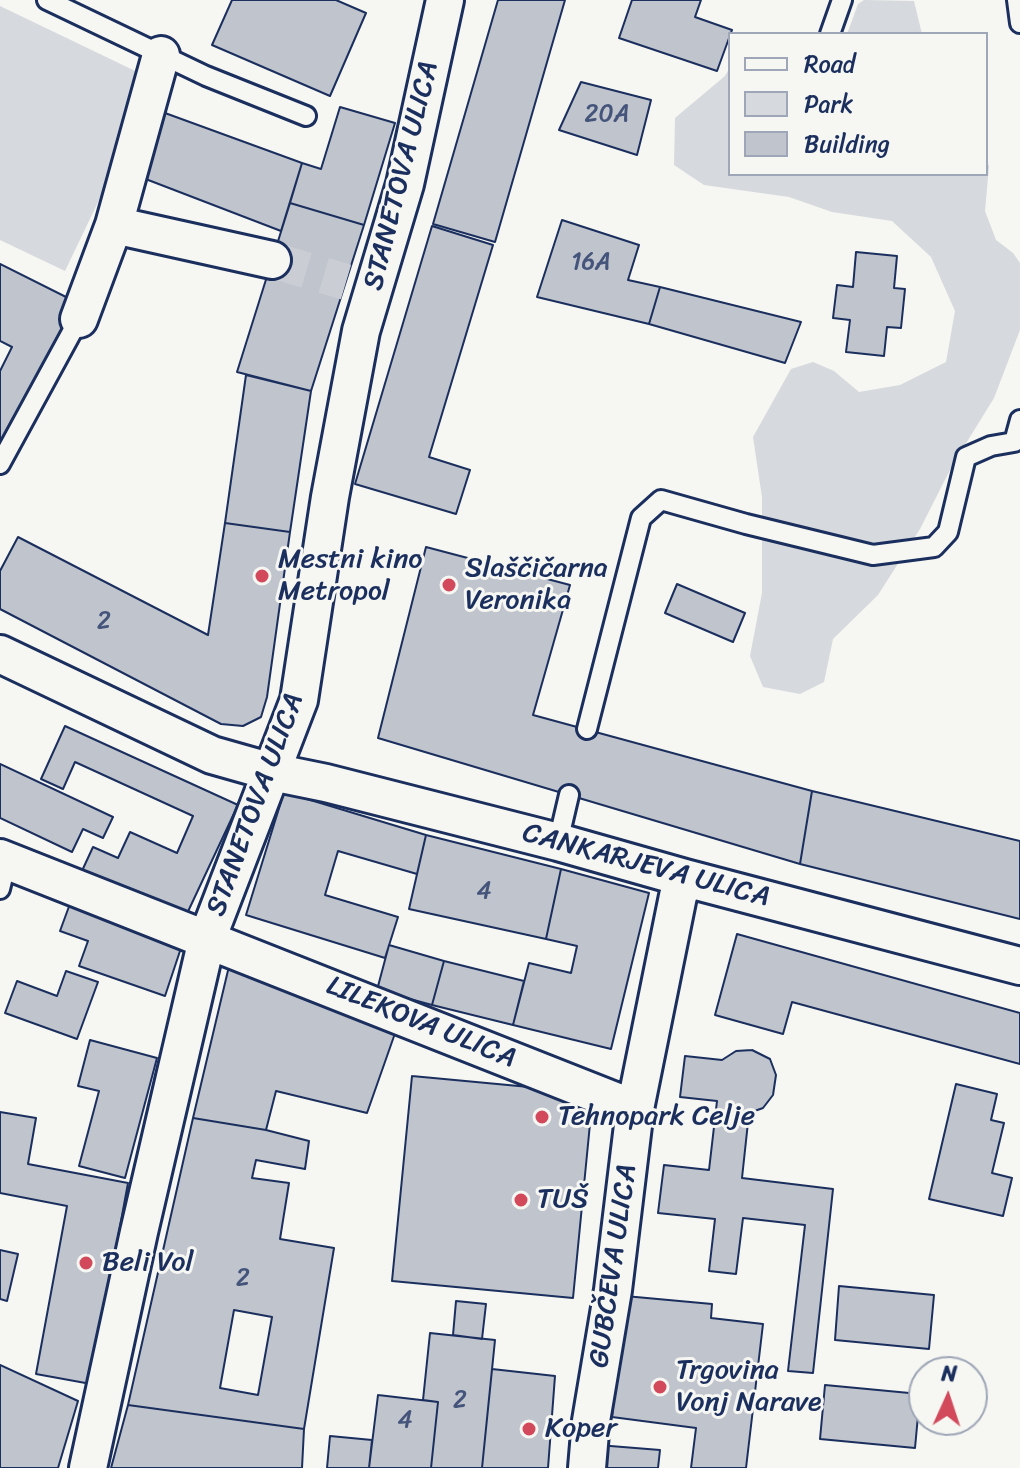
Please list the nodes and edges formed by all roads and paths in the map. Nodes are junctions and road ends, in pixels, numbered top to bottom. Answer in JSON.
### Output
{"nodes":[{"id":1,"x":47,"y":0,"type":"edge"},
{"id":2,"x":445,"y":0,"type":"edge"},
{"id":3,"x":842,"y":0,"type":"edge"},
{"id":4,"x":1017,"y":0,"type":"edge"},
{"id":5,"x":1020,"y":23,"type":"edge"},
{"id":6,"x":831,"y":32,"type":"edge"},
{"id":7,"x":161,"y":55,"type":"junction"},
{"id":8,"x":306,"y":116,"type":"dead end"},
{"id":9,"x":114,"y":225,"type":"junction"},
{"id":10,"x":272,"y":260,"type":"tunnel mouth"},
{"id":11,"x":79,"y":319,"type":"joint"},
{"id":12,"x":1020,"y":420,"type":"edge"},
{"id":13,"x":0,"y":464,"type":"edge"},
{"id":14,"x":0,"y":654,"type":"edge"},
{"id":15,"x":587,"y":729,"type":"dead end"},
{"id":16,"x":272,"y":772,"type":"junction"},
{"id":17,"x":569,"y":795,"type":"dead end"},
{"id":18,"x":558,"y":842,"type":"junction"},
{"id":19,"x":2,"y":869,"type":"edge"},
{"id":20,"x":685,"y":878,"type":"junction"},
{"id":21,"x":207,"y":939,"type":"junction"},
{"id":22,"x":1020,"y":966,"type":"edge"},
{"id":23,"x":635,"y":1109,"type":"junction"},
{"id":24,"x":88,"y":1468,"type":"edge"},
{"id":25,"x":587,"y":1468,"type":"edge"}],
"edges":[{"from":1,"to":7,"type":"lane"},
{"from":2,"to":16,"type":"street","name":"STANETOVA ULICA"},
{"from":3,"to":6,"type":"lane"},
{"from":4,"to":5,"type":"lane"},
{"from":7,"to":8,"type":"lane"},
{"from":7,"to":9,"type":"street"},
{"from":9,"to":10,"type":"street"},
{"from":9,"to":11,"type":"street"},
{"from":11,"to":13,"type":"lane"},
{"from":12,"to":15,"type":"lane"},
{"from":14,"to":16,"type":"street","name":"CANKARJEVA ULICA"},
{"from":16,"to":18,"type":"street","name":"CANKARJEVA ULICA"},
{"from":16,"to":21,"type":"street","name":"STANETOVA ULICA"},
{"from":17,"to":18,"type":"lane"},
{"from":18,"to":20,"type":"street","name":"CANKARJEVA ULICA"},
{"from":19,"to":21,"type":"street","name":"LILEKOVA ULICA"},
{"from":20,"to":22,"type":"street","name":"CANKARJEVA ULICA"},
{"from":20,"to":23,"type":"street","name":"GUBČEVA ULICA"},
{"from":21,"to":23,"type":"street","name":"LILEKOVA ULICA"},
{"from":21,"to":24,"type":"street","name":"STANETOVA ULICA"},
{"from":23,"to":25,"type":"street","name":"GUBČEVA ULICA"}]}
